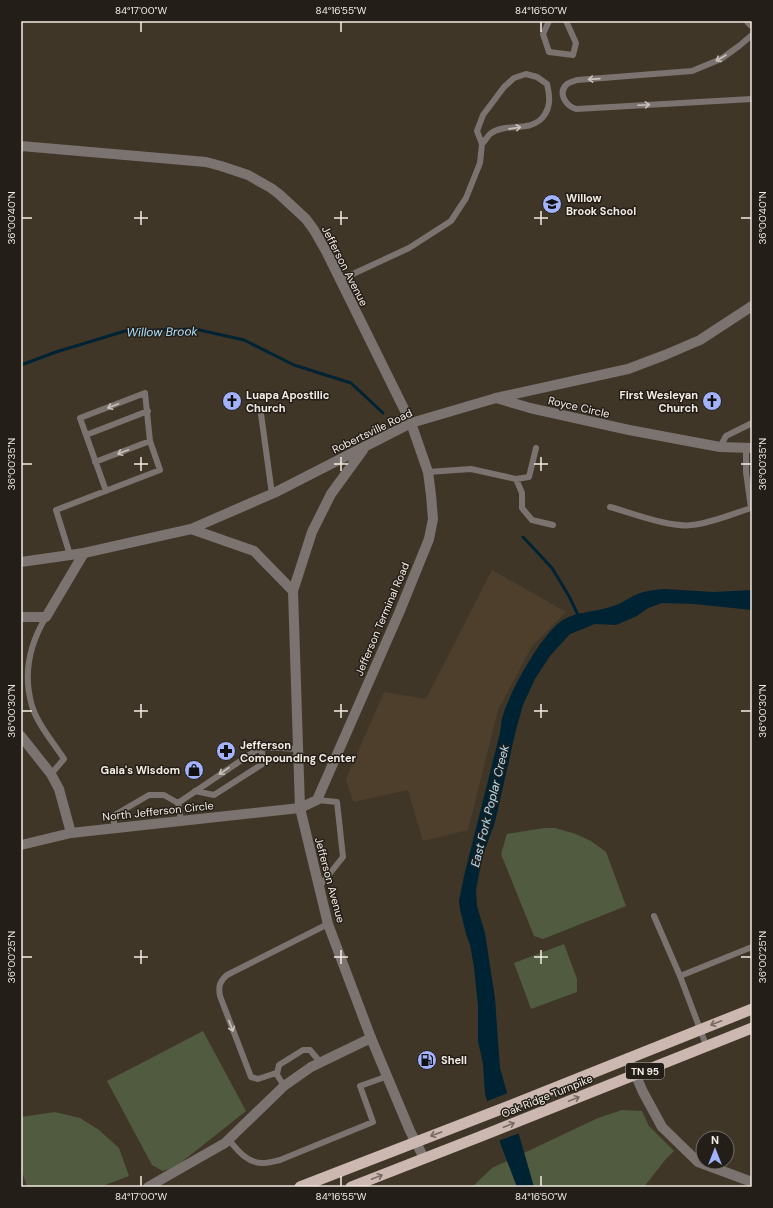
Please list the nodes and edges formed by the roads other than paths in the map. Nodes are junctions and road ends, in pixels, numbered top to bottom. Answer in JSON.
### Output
{"nodes":[{"id":1,"x":549,"y":21,"type":"edge"},
{"id":2,"x":566,"y":21,"type":"edge"},
{"id":3,"x":749,"y":21,"type":"edge"},
{"id":4,"x":752,"y":24,"type":"edge"},
{"id":5,"x":752,"y":35,"type":"edge"},
{"id":6,"x":752,"y":100,"type":"edge"},
{"id":7,"x":482,"y":144,"type":"junction"},
{"id":8,"x":21,"y":146,"type":"edge"},
{"id":9,"x":340,"y":280,"type":"junction"},
{"id":10,"x":752,"y":306,"type":"edge"},
{"id":11,"x":496,"y":398,"type":"junction"},
{"id":12,"x":148,"y":412,"type":"junction"},
{"id":13,"x":262,"y":414,"type":"dead end"},
{"id":14,"x":411,"y":423,"type":"junction"},
{"id":15,"x":752,"y":423,"type":"edge"},
{"id":16,"x":86,"y":435,"type":"junction"},
{"id":17,"x":150,"y":441,"type":"junction"},
{"id":18,"x":364,"y":448,"type":"junction"},
{"id":19,"x":536,"y":448,"type":"dead end"},
{"id":20,"x":720,"y":448,"type":"junction"},
{"id":21,"x":749,"y":448,"type":"edge"},
{"id":22,"x":95,"y":462,"type":"junction"},
{"id":23,"x":428,"y":472,"type":"junction"},
{"id":24,"x":516,"y":479,"type":"junction"},
{"id":25,"x":106,"y":491,"type":"junction"},
{"id":26,"x":272,"y":494,"type":"junction"},
{"id":27,"x":610,"y":507,"type":"dead end"},
{"id":28,"x":752,"y":508,"type":"edge"},
{"id":29,"x":553,"y":525,"type":"dead end"},
{"id":30,"x":191,"y":529,"type":"junction"},
{"id":31,"x":84,"y":553,"type":"junction"},
{"id":32,"x":70,"y":555,"type":"junction"},
{"id":33,"x":21,"y":562,"type":"edge"},
{"id":34,"x":293,"y":591,"type":"junction"},
{"id":35,"x":21,"y":617,"type":"edge"},
{"id":36,"x":46,"y":618,"type":"junction"},
{"id":37,"x":21,"y":736,"type":"edge"},
{"id":38,"x":261,"y":747,"type":"junction"},
{"id":39,"x":298,"y":749,"type":"junction"},
{"id":40,"x":51,"y":774,"type":"junction"},
{"id":41,"x":195,"y":791,"type":"junction"},
{"id":42,"x":317,"y":800,"type":"junction"},
{"id":43,"x":178,"y":803,"type":"junction"},
{"id":44,"x":300,"y":808,"type":"junction"},
{"id":45,"x":181,"y":820,"type":"junction"},
{"id":46,"x":115,"y":828,"type":"junction"},
{"id":47,"x":71,"y":833,"type":"junction"},
{"id":48,"x":21,"y":845,"type":"edge"},
{"id":49,"x":318,"y":887,"type":"junction"},
{"id":50,"x":654,"y":916,"type":"dead end"},
{"id":51,"x":328,"y":924,"type":"junction"},
{"id":52,"x":752,"y":947,"type":"edge"},
{"id":53,"x":680,"y":976,"type":"junction"},
{"id":54,"x":752,"y":1009,"type":"edge"},
{"id":55,"x":752,"y":1028,"type":"edge"},
{"id":56,"x":700,"y":1029,"type":"junction"},
{"id":57,"x":371,"y":1038,"type":"junction"},
{"id":58,"x":706,"y":1045,"type":"junction"},
{"id":59,"x":628,"y":1058,"type":"junction"},
{"id":60,"x":320,"y":1062,"type":"junction"},
{"id":61,"x":277,"y":1074,"type":"junction"},
{"id":62,"x":636,"y":1075,"type":"junction"},
{"id":63,"x":388,"y":1076,"type":"junction"},
{"id":64,"x":284,"y":1086,"type":"junction"},
{"id":65,"x":229,"y":1140,"type":"junction"},
{"id":66,"x":416,"y":1141,"type":"junction"},
{"id":67,"x":424,"y":1158,"type":"junction"},
{"id":68,"x":752,"y":1182,"type":"edge"},
{"id":69,"x":148,"y":1187,"type":"edge"},
{"id":70,"x":300,"y":1187,"type":"edge"},
{"id":71,"x":351,"y":1187,"type":"edge"}],
"edges":[{"from":1,"to":2,"type":"lane"},
{"from":3,"to":4,"type":"street"},
{"from":5,"to":6,"type":"lane","one_way":true},
{"from":7,"to":7,"type":"lane","one_way":true},
{"from":7,"to":9,"type":"lane"},
{"from":8,"to":9,"type":"street","name":"Jefferson Avenue"},
{"from":9,"to":14,"type":"street","name":"Jefferson Avenue"},
{"from":10,"to":11,"type":"street","name":"Robertsville Road"},
{"from":11,"to":14,"type":"street","name":"Robertsville Road"},
{"from":11,"to":20,"type":"street","name":"Royce Circle"},
{"from":12,"to":16,"type":"lane"},
{"from":12,"to":16,"type":"lane","one_way":true},
{"from":12,"to":17,"type":"lane"},
{"from":13,"to":26,"type":"lane"},
{"from":14,"to":18,"type":"street","name":"Robertsville Road"},
{"from":14,"to":23,"type":"street","name":"Jefferson Terminal Road"},
{"from":15,"to":20,"type":"lane"},
{"from":16,"to":22,"type":"lane"},
{"from":17,"to":22,"type":"lane","one_way":true},
{"from":17,"to":25,"type":"lane"},
{"from":18,"to":26,"type":"street","name":"Robertsville Road"},
{"from":18,"to":34,"type":"street","name":"Jefferson Avenue"},
{"from":19,"to":24,"type":"lane"},
{"from":20,"to":21,"type":"street","name":"Royce Circle"},
{"from":21,"to":28,"type":"lane"},
{"from":22,"to":25,"type":"lane"},
{"from":23,"to":24,"type":"lane"},
{"from":23,"to":42,"type":"street","name":"Jefferson Terminal Road"},
{"from":24,"to":29,"type":"lane"},
{"from":25,"to":32,"type":"lane"},
{"from":26,"to":30,"type":"street","name":"Robertsville Road"},
{"from":27,"to":28,"type":"lane"},
{"from":30,"to":31,"type":"street","name":"Robertsville Road"},
{"from":30,"to":34,"type":"street"},
{"from":31,"to":32,"type":"street","name":"Robertsville Road"},
{"from":31,"to":36,"type":"street"},
{"from":32,"to":33,"type":"street","name":"Robertsville Road"},
{"from":34,"to":39,"type":"street","name":"Jefferson Avenue"},
{"from":35,"to":36,"type":"street"},
{"from":36,"to":40,"type":"lane"},
{"from":37,"to":40,"type":"street"},
{"from":38,"to":39,"type":"lane"},
{"from":38,"to":41,"type":"lane","one_way":true},
{"from":38,"to":41,"type":"lane"},
{"from":39,"to":44,"type":"street","name":"Jefferson Avenue"},
{"from":40,"to":47,"type":"street"},
{"from":41,"to":43,"type":"lane"},
{"from":42,"to":44,"type":"street"},
{"from":42,"to":49,"type":"lane"},
{"from":43,"to":45,"type":"lane"},
{"from":43,"to":46,"type":"lane"},
{"from":44,"to":45,"type":"street","name":"North Jefferson Circle"},
{"from":44,"to":49,"type":"street","name":"Jefferson Avenue"},
{"from":45,"to":46,"type":"street","name":"North Jefferson Circle"},
{"from":46,"to":47,"type":"street","name":"North Jefferson Circle"},
{"from":47,"to":48,"type":"street","name":"North Jefferson Circle"},
{"from":49,"to":51,"type":"street","name":"Jefferson Avenue"},
{"from":50,"to":53,"type":"lane"},
{"from":51,"to":57,"type":"street","name":"Jefferson Avenue"},
{"from":51,"to":61,"type":"lane","one_way":true},
{"from":52,"to":53,"type":"lane"},
{"from":53,"to":56,"type":"lane"},
{"from":54,"to":56,"type":"highway","one_way":true},
{"from":55,"to":58,"type":"highway","name":"Oak Ridge Turnpike","number":"TN 95"},
{"from":56,"to":58,"type":"lane"},
{"from":56,"to":59,"type":"highway"},
{"from":57,"to":60,"type":"street"},
{"from":57,"to":63,"type":"street","name":"Jefferson Avenue"},
{"from":58,"to":62,"type":"highway","name":"Oak Ridge Turnpike","number":"TN 95"},
{"from":59,"to":62,"type":"street"},
{"from":59,"to":66,"type":"highway","one_way":true},
{"from":60,"to":61,"type":"lane"},
{"from":60,"to":64,"type":"street"},
{"from":61,"to":64,"type":"lane"},
{"from":67,"to":62,"type":"highway","name":"Oak Ridge Turnpike","number":"TN 95","one_way":true},
{"from":62,"to":68,"type":"street"},
{"from":63,"to":65,"type":"lane"},
{"from":63,"to":66,"type":"street","name":"Jefferson Avenue"},
{"from":64,"to":65,"type":"street"},
{"from":65,"to":69,"type":"street"},
{"from":66,"to":67,"type":"street","name":"Jefferson Avenue"},
{"from":66,"to":70,"type":"highway"},
{"from":71,"to":67,"type":"highway","name":"Oak Ridge Turnpike","number":"TN 95","one_way":true}]}
